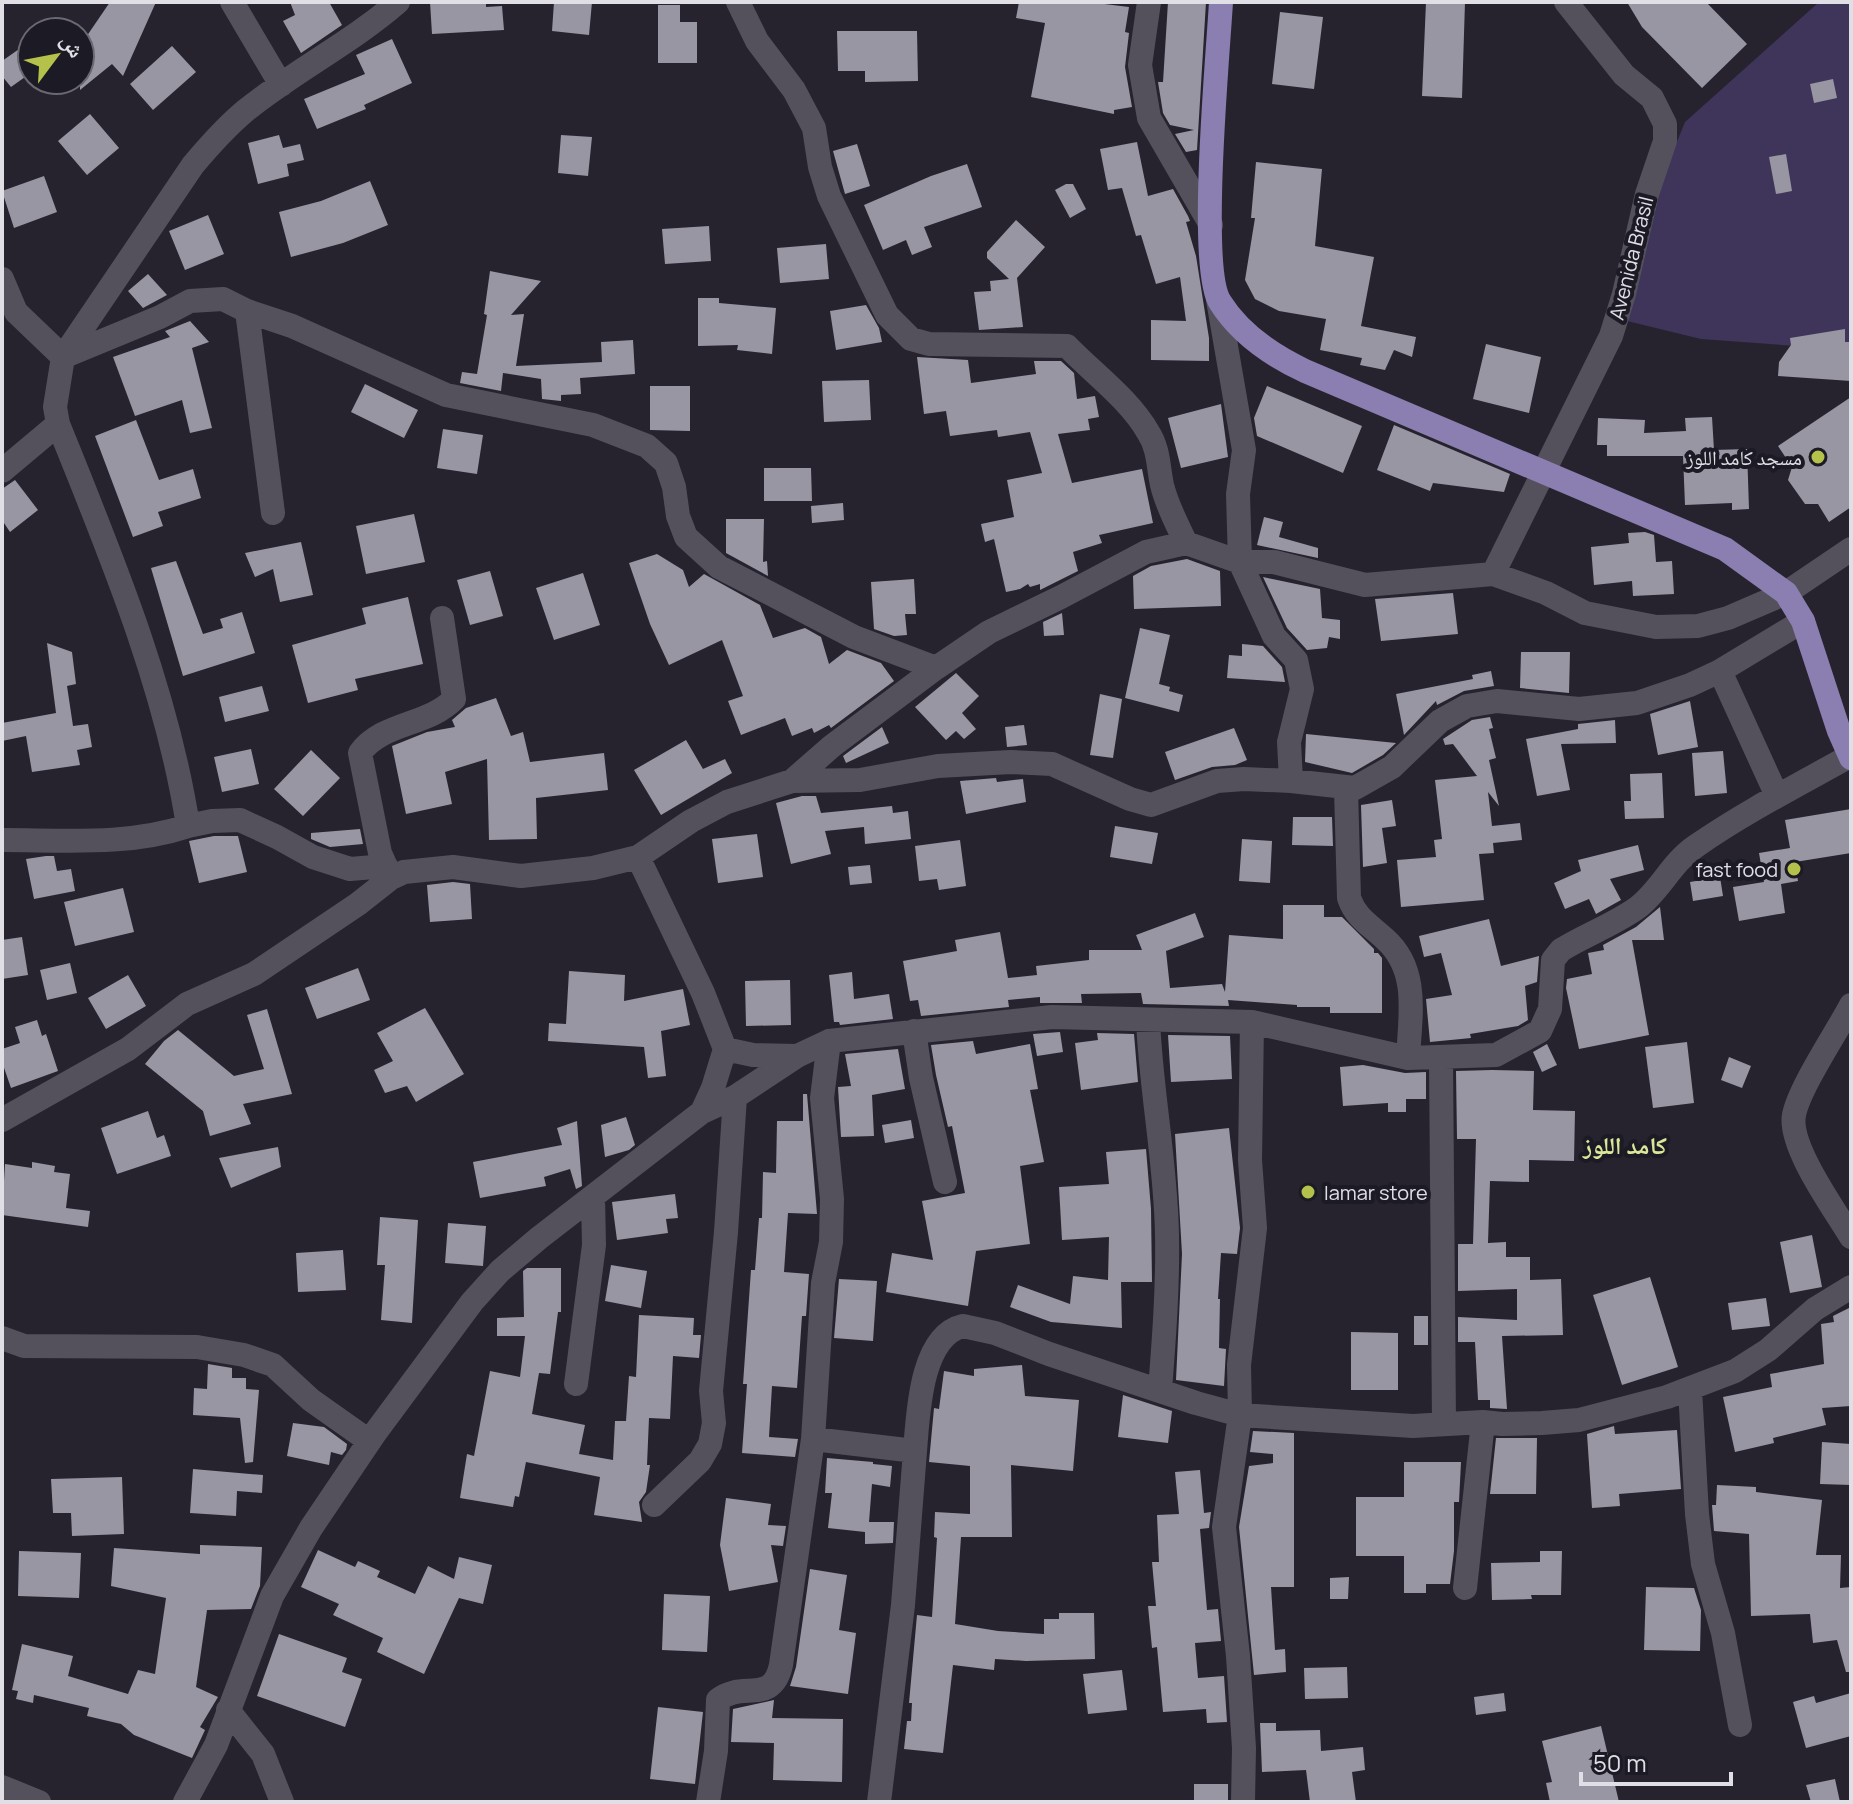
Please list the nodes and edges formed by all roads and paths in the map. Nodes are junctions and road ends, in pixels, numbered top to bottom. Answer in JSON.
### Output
{"nodes":[{"id":1,"x":232,"y":2,"type":"edge"},
{"id":2,"x":398,"y":2,"type":"edge"},
{"id":3,"x":738,"y":2,"type":"edge"},
{"id":4,"x":1149,"y":2,"type":"edge"},
{"id":5,"x":1221,"y":2,"type":"edge"},
{"id":6,"x":1566,"y":2,"type":"edge"},
{"id":7,"x":281,"y":85,"type":"junction"},
{"id":8,"x":1211,"y":225,"type":"junction"},
{"id":9,"x":2,"y":279,"type":"edge"},
{"id":10,"x":1218,"y":300,"type":"junction"},
{"id":11,"x":247,"y":311,"type":"junction"},
{"id":12,"x":63,"y":357,"type":"junction"},
{"id":13,"x":58,"y":424,"type":"junction"},
{"id":14,"x":2,"y":471,"type":"edge"},
{"id":15,"x":1546,"y":472,"type":"junction"},
{"id":16,"x":273,"y":513,"type":"dead end"},
{"id":17,"x":1186,"y":543,"type":"junction"},
{"id":18,"x":1851,"y":549,"type":"edge"},
{"id":19,"x":1240,"y":562,"type":"junction"},
{"id":20,"x":1493,"y":574,"type":"junction"},
{"id":21,"x":1786,"y":593,"type":"junction"},
{"id":22,"x":442,"y":618,"type":"dead end"},
{"id":23,"x":1803,"y":621,"type":"junction"},
{"id":24,"x":936,"y":668,"type":"junction"},
{"id":25,"x":1720,"y":671,"type":"junction"},
{"id":26,"x":1845,"y":729,"type":"edge"},
{"id":27,"x":1851,"y":757,"type":"edge"},
{"id":28,"x":792,"y":781,"type":"junction"},
{"id":29,"x":1291,"y":781,"type":"junction"},
{"id":30,"x":1346,"y":789,"type":"junction"},
{"id":31,"x":1777,"y":796,"type":"junction"},
{"id":32,"x":188,"y":826,"type":"junction"},
{"id":33,"x":2,"y":840,"type":"edge"},
{"id":34,"x":638,"y":857,"type":"junction"},
{"id":35,"x":389,"y":872,"type":"junction"},
{"id":36,"x":1851,"y":1005,"type":"edge"},
{"id":37,"x":1148,"y":1020,"type":"junction"},
{"id":38,"x":1252,"y":1022,"type":"junction"},
{"id":39,"x":914,"y":1031,"type":"junction"},
{"id":40,"x":829,"y":1041,"type":"junction"},
{"id":41,"x":725,"y":1049,"type":"junction"},
{"id":42,"x":797,"y":1056,"type":"junction"},
{"id":43,"x":1408,"y":1058,"type":"junction"},
{"id":44,"x":1441,"y":1058,"type":"junction"},
{"id":45,"x":735,"y":1097,"type":"junction"},
{"id":46,"x":702,"y":1112,"type":"junction"},
{"id":47,"x":2,"y":1120,"type":"edge"},
{"id":48,"x":945,"y":1182,"type":"dead end"},
{"id":49,"x":593,"y":1197,"type":"junction"},
{"id":50,"x":1851,"y":1237,"type":"edge"},
{"id":51,"x":1851,"y":1287,"type":"edge"},
{"id":52,"x":2,"y":1338,"type":"edge"},
{"id":53,"x":576,"y":1384,"type":"dead end"},
{"id":54,"x":1690,"y":1389,"type":"junction"},
{"id":55,"x":1160,"y":1390,"type":"junction"},
{"id":56,"x":1240,"y":1415,"type":"junction"},
{"id":57,"x":1483,"y":1422,"type":"junction"},
{"id":58,"x":1444,"y":1423,"type":"junction"},
{"id":59,"x":813,"y":1439,"type":"junction"},
{"id":60,"x":369,"y":1441,"type":"junction"},
{"id":61,"x":915,"y":1451,"type":"junction"},
{"id":62,"x":654,"y":1505,"type":"dead end"},
{"id":63,"x":1465,"y":1588,"type":"dead end"},
{"id":64,"x":228,"y":1710,"type":"junction"},
{"id":65,"x":1740,"y":1725,"type":"dead end"},
{"id":66,"x":2,"y":1787,"type":"edge"},
{"id":67,"x":39,"y":1802,"type":"edge"},
{"id":68,"x":185,"y":1802,"type":"edge"},
{"id":69,"x":282,"y":1802,"type":"edge"},
{"id":70,"x":708,"y":1802,"type":"edge"},
{"id":71,"x":879,"y":1802,"type":"edge"},
{"id":72,"x":1243,"y":1802,"type":"edge"}],
"edges":[{"from":1,"to":7,"type":"street"},
{"from":2,"to":7,"type":"street"},
{"from":3,"to":17,"type":"street"},
{"from":4,"to":8,"type":"street"},
{"from":5,"to":8,"type":"main road"},
{"from":6,"to":15,"type":"street","name":"Avenida Brasil"},
{"from":7,"to":12,"type":"street"},
{"from":8,"to":10,"type":"main road"},
{"from":9,"to":12,"type":"street"},
{"from":10,"to":15,"type":"main road"},
{"from":10,"to":19,"type":"street"},
{"from":11,"to":12,"type":"street"},
{"from":11,"to":16,"type":"street"},
{"from":11,"to":24,"type":"street"},
{"from":12,"to":13,"type":"street"},
{"from":13,"to":14,"type":"street"},
{"from":13,"to":32,"type":"street"},
{"from":15,"to":20,"type":"street","name":"Avenida Brasil"},
{"from":15,"to":21,"type":"main road"},
{"from":17,"to":19,"type":"street"},
{"from":17,"to":24,"type":"street"},
{"from":18,"to":21,"type":"street"},
{"from":19,"to":20,"type":"street"},
{"from":19,"to":29,"type":"street"},
{"from":20,"to":21,"type":"street"},
{"from":21,"to":23,"type":"main road"},
{"from":22,"to":35,"type":"street"},
{"from":23,"to":25,"type":"street"},
{"from":23,"to":26,"type":"main road"},
{"from":24,"to":28,"type":"street"},
{"from":25,"to":30,"type":"street"},
{"from":25,"to":31,"type":"street"},
{"from":26,"to":27,"type":"main road"},
{"from":27,"to":31,"type":"street"},
{"from":28,"to":29,"type":"street"},
{"from":28,"to":34,"type":"street"},
{"from":29,"to":30,"type":"street"},
{"from":30,"to":43,"type":"street"},
{"from":31,"to":44,"type":"street"},
{"from":32,"to":33,"type":"street"},
{"from":32,"to":35,"type":"street"},
{"from":34,"to":35,"type":"street"},
{"from":34,"to":41,"type":"street"},
{"from":35,"to":47,"type":"street"},
{"from":36,"to":50,"type":"street"},
{"from":37,"to":38,"type":"street"},
{"from":37,"to":39,"type":"street"},
{"from":37,"to":55,"type":"street"},
{"from":38,"to":43,"type":"street"},
{"from":38,"to":56,"type":"street"},
{"from":39,"to":40,"type":"street"},
{"from":39,"to":48,"type":"street"},
{"from":40,"to":42,"type":"street"},
{"from":40,"to":59,"type":"street"},
{"from":41,"to":42,"type":"street"},
{"from":41,"to":46,"type":"street"},
{"from":42,"to":45,"type":"street"},
{"from":43,"to":44,"type":"street"},
{"from":44,"to":58,"type":"street"},
{"from":45,"to":46,"type":"street"},
{"from":45,"to":62,"type":"street"},
{"from":46,"to":49,"type":"street"},
{"from":49,"to":53,"type":"street"},
{"from":49,"to":60,"type":"street"},
{"from":51,"to":54,"type":"street"},
{"from":52,"to":60,"type":"street"},
{"from":54,"to":57,"type":"street"},
{"from":54,"to":65,"type":"street"},
{"from":55,"to":56,"type":"street"},
{"from":55,"to":61,"type":"street"},
{"from":56,"to":58,"type":"street"},
{"from":56,"to":72,"type":"street"},
{"from":57,"to":58,"type":"street"},
{"from":57,"to":63,"type":"street"},
{"from":59,"to":61,"type":"street"},
{"from":59,"to":70,"type":"street"},
{"from":60,"to":64,"type":"street"},
{"from":61,"to":71,"type":"street"},
{"from":64,"to":68,"type":"street"},
{"from":64,"to":69,"type":"street"},
{"from":66,"to":67,"type":"street"}]}
